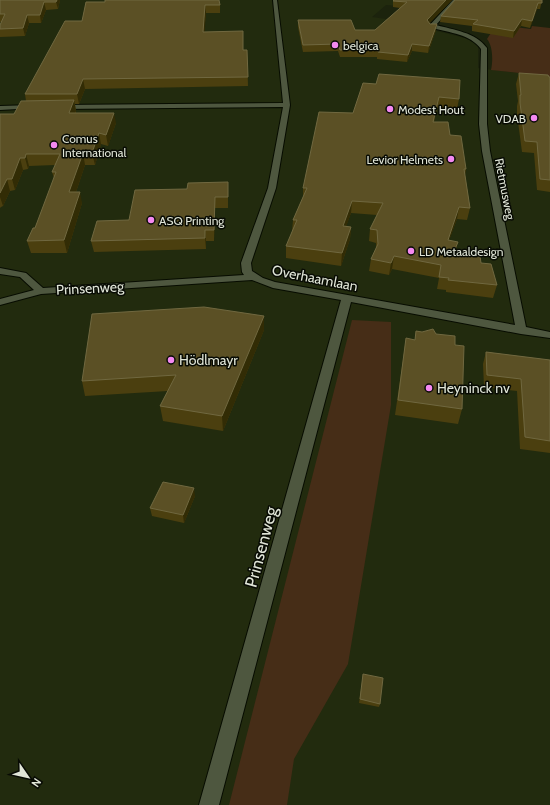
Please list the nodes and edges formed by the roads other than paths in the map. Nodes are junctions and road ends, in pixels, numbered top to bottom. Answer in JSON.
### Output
{"nodes":[{"id":1,"x":275,"y":0,"type":"edge"},
{"id":2,"x":456,"y":0,"type":"edge"},
{"id":3,"x":287,"y":105,"type":"junction"},
{"id":4,"x":38,"y":107,"type":"edge"},
{"id":5,"x":0,"y":108,"type":"edge"},
{"id":6,"x":54,"y":111,"type":"edge"},
{"id":7,"x":23,"y":115,"type":"edge"},
{"id":8,"x":0,"y":116,"type":"edge"},
{"id":9,"x":0,"y":271,"type":"edge"},
{"id":10,"x":253,"y":278,"type":"junction"},
{"id":11,"x":41,"y":291,"type":"junction"},
{"id":12,"x":347,"y":299,"type":"junction"},
{"id":13,"x":0,"y":302,"type":"edge"},
{"id":14,"x":521,"y":331,"type":"junction"},
{"id":15,"x":550,"y":335,"type":"edge"},
{"id":16,"x":209,"y":805,"type":"edge"}],
"edges":[{"from":1,"to":3,"type":"street","name":"Overhaamlaan"},
{"from":2,"to":14,"type":"street","name":"Rietmusweg"},
{"from":3,"to":6,"type":"street"},
{"from":3,"to":10,"type":"street","name":"Overhaamlaan"},
{"from":4,"to":5,"type":"street"},
{"from":7,"to":8,"type":"street"},
{"from":9,"to":11,"type":"street"},
{"from":10,"to":11,"type":"street","name":"Prinsenweg"},
{"from":10,"to":12,"type":"street","name":"Overhaamlaan"},
{"from":11,"to":13,"type":"street","name":"Prinsenweg"},
{"from":12,"to":14,"type":"street","name":"Overhaamlaan"},
{"from":12,"to":16,"type":"street","name":"Prinsenweg"},
{"from":14,"to":15,"type":"street","name":"Overhaamlaan"}]}
